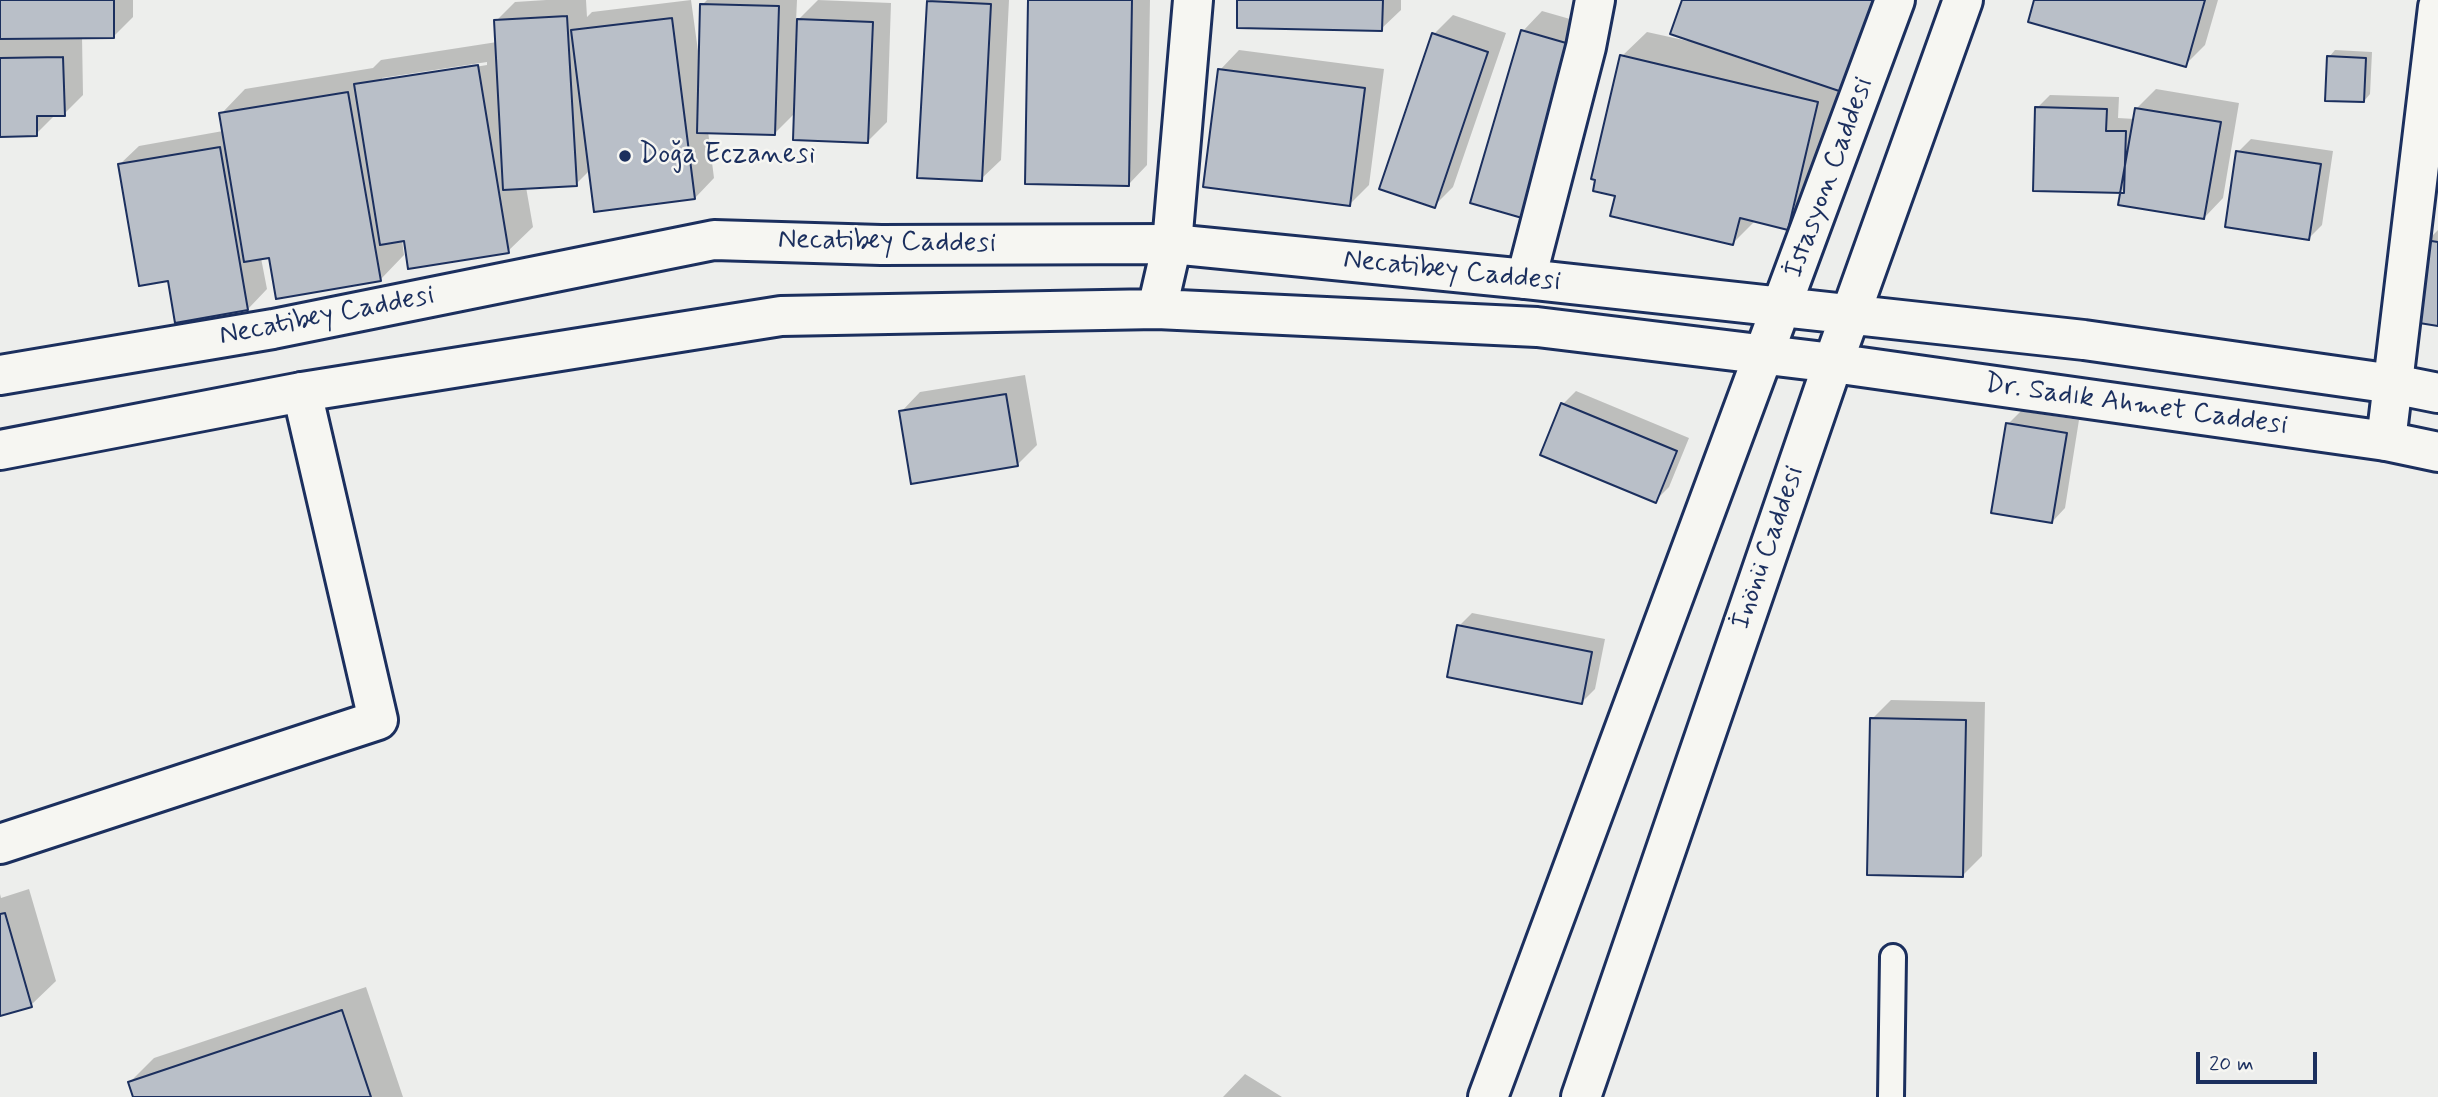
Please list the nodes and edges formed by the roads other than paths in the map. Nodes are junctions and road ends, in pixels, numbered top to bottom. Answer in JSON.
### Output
{"nodes":[{"id":1,"x":1193,"y":0,"type":"edge"},
{"id":2,"x":1595,"y":0,"type":"edge"},
{"id":3,"x":1895,"y":0,"type":"edge"},
{"id":4,"x":1963,"y":0,"type":"edge"},
{"id":5,"x":2437,"y":29,"type":"edge"},
{"id":6,"x":1172,"y":244,"type":"junction"},
{"id":7,"x":1526,"y":279,"type":"junction"},
{"id":8,"x":1783,"y":307,"type":"junction"},
{"id":9,"x":1157,"y":309,"type":"junction"},
{"id":10,"x":1850,"y":315,"type":"junction"},
{"id":11,"x":1764,"y":355,"type":"junction"},
{"id":12,"x":1833,"y":363,"type":"junction"},
{"id":13,"x":0,"y":375,"type":"edge"},
{"id":14,"x":2393,"y":384,"type":"junction"},
{"id":15,"x":302,"y":392,"type":"junction"},
{"id":16,"x":2438,"y":393,"type":"edge"},
{"id":17,"x":2386,"y":441,"type":"junction"},
{"id":18,"x":0,"y":450,"type":"edge"},
{"id":19,"x":2438,"y":452,"type":"edge"},
{"id":20,"x":0,"y":844,"type":"edge"},
{"id":21,"x":1893,"y":957,"type":"dead end"},
{"id":22,"x":1488,"y":1097,"type":"edge"},
{"id":23,"x":1581,"y":1097,"type":"edge"},
{"id":24,"x":1891,"y":1097,"type":"edge"}],
"edges":[{"from":1,"to":6,"type":"street"},
{"from":2,"to":7,"type":"street"},
{"from":3,"to":8,"type":"street","name":"İstasyon Caddesi"},
{"from":4,"to":10,"type":"street","name":"İnönü Caddesi"},
{"from":5,"to":14,"type":"street"},
{"from":6,"to":7,"type":"street","name":"Necatibey Caddesi"},
{"from":6,"to":9,"type":"street"},
{"from":6,"to":13,"type":"street","name":"Necatibey Caddesi"},
{"from":7,"to":8,"type":"street","name":"Necatibey Caddesi"},
{"from":8,"to":10,"type":"street","name":"Necatibey Caddesi"},
{"from":8,"to":11,"type":"street","name":"İstasyon Caddesi"},
{"from":9,"to":11,"type":"street","name":"Necatibey Caddesi"},
{"from":9,"to":15,"type":"street","name":"Necatibey Caddesi"},
{"from":10,"to":12,"type":"street","name":"İnönü Caddesi"},
{"from":10,"to":14,"type":"street","name":"Dr. Sadık Ahmet Caddesi"},
{"from":11,"to":12,"type":"street","name":"Necatibey Caddesi"},
{"from":11,"to":22,"type":"street"},
{"from":12,"to":17,"type":"street","name":"Dr. Sadık Ahmet Caddesi"},
{"from":12,"to":23,"type":"street","name":"İnönü Caddesi"},
{"from":14,"to":16,"type":"street","name":"Dr. Sadık Ahmet Caddesi"},
{"from":14,"to":17,"type":"street"},
{"from":15,"to":18,"type":"street","name":"Necatibey Caddesi"},
{"from":15,"to":20,"type":"street"},
{"from":17,"to":19,"type":"street","name":"Dr. Sadık Ahmet Caddesi"},
{"from":21,"to":24,"type":"lane"}]}
